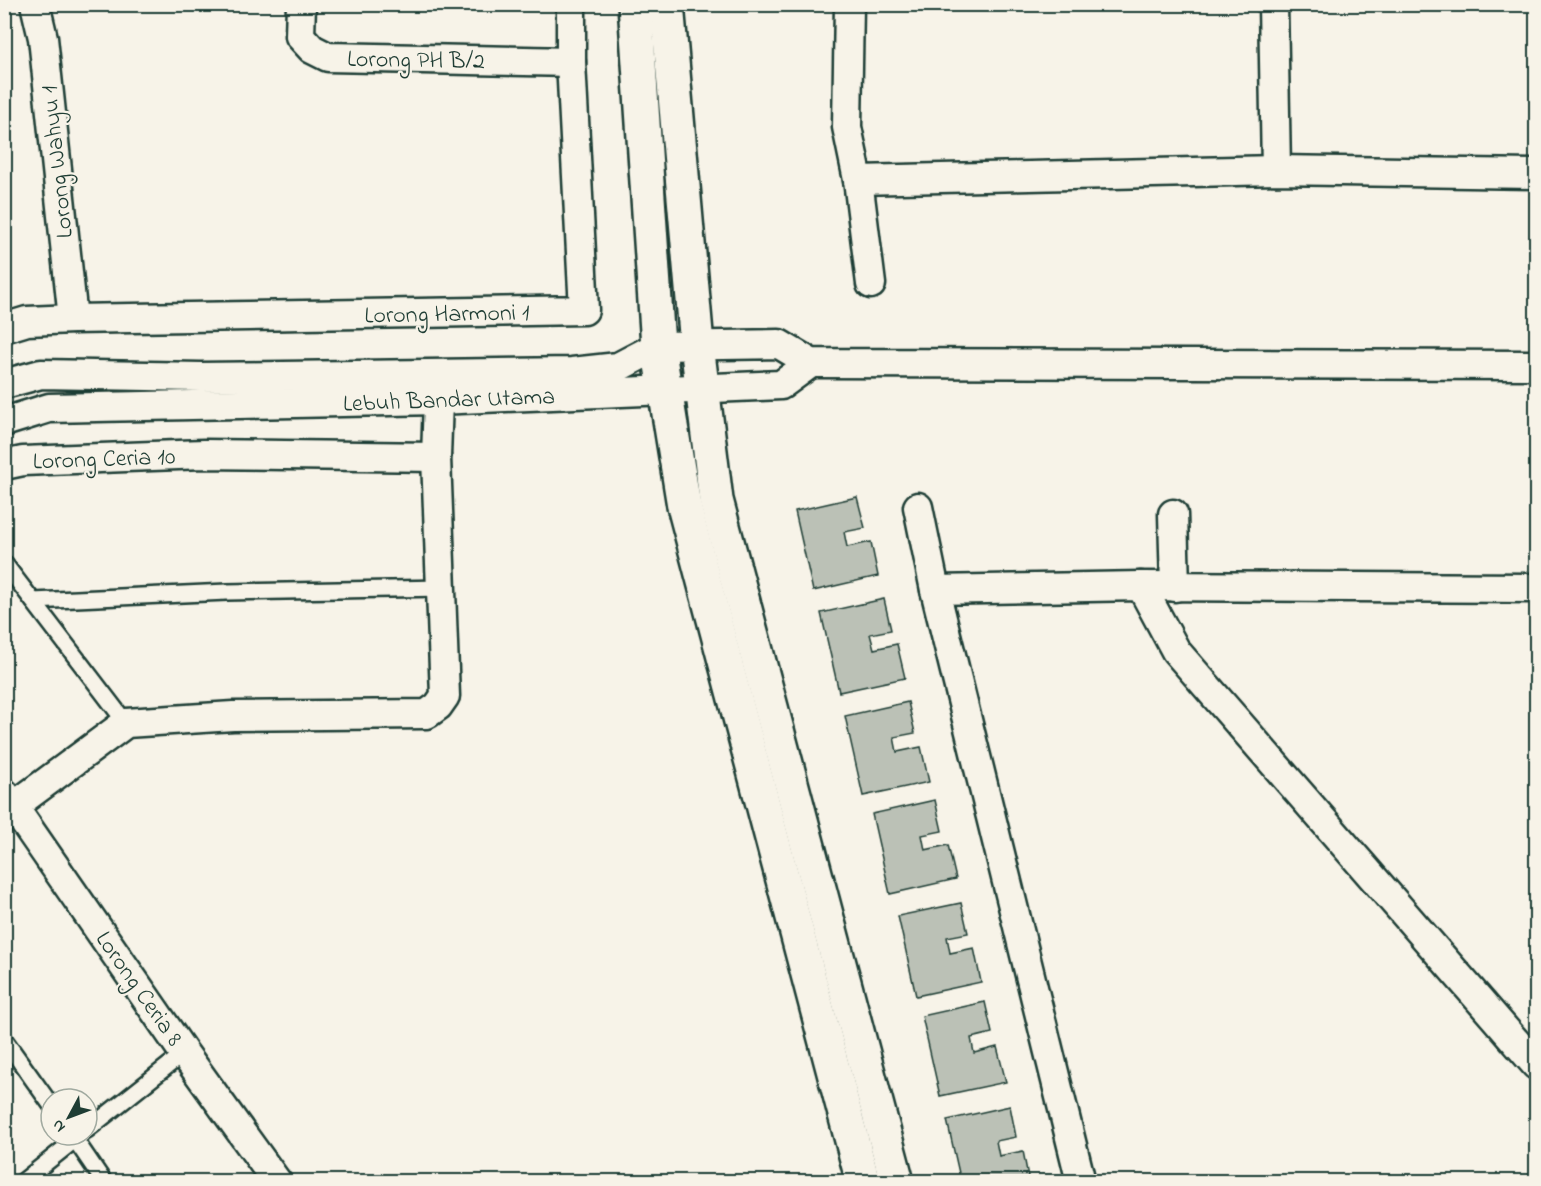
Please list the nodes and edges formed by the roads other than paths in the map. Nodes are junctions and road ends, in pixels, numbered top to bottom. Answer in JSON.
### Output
{"nodes":[{"id":1,"x":35,"y":4,"type":"edge"},
{"id":2,"x":301,"y":4,"type":"edge"},
{"id":3,"x":571,"y":4,"type":"edge"},
{"id":4,"x":635,"y":4,"type":"edge"},
{"id":5,"x":667,"y":4,"type":"edge"},
{"id":6,"x":849,"y":4,"type":"edge"},
{"id":7,"x":1273,"y":4,"type":"edge"},
{"id":8,"x":571,"y":62,"type":"junction"},
{"id":9,"x":1276,"y":170,"type":"junction"},
{"id":10,"x":1536,"y":174,"type":"edge"},
{"id":11,"x":858,"y":180,"type":"junction"},
{"id":12,"x":872,"y":284,"type":"dead end"},
{"id":13,"x":73,"y":319,"type":"junction"},
{"id":14,"x":4,"y":328,"type":"edge"},
{"id":15,"x":697,"y":345,"type":"junction"},
{"id":16,"x":658,"y":346,"type":"junction"},
{"id":17,"x":811,"y":363,"type":"junction"},
{"id":18,"x":1536,"y":365,"type":"edge"},
{"id":19,"x":201,"y":377,"type":"junction"},
{"id":20,"x":4,"y":384,"type":"edge"},
{"id":21,"x":703,"y":388,"type":"junction"},
{"id":22,"x":664,"y":391,"type":"junction"},
{"id":23,"x":438,"y":400,"type":"junction"},
{"id":24,"x":196,"y":406,"type":"junction"},
{"id":25,"x":4,"y":422,"type":"edge"},
{"id":26,"x":436,"y":458,"type":"junction"},
{"id":27,"x":4,"y":465,"type":"edge"},
{"id":28,"x":918,"y":507,"type":"dead end"},
{"id":29,"x":1173,"y":514,"type":"dead end"},
{"id":30,"x":4,"y":563,"type":"edge"},
{"id":31,"x":1141,"y":586,"type":"junction"},
{"id":32,"x":1175,"y":587,"type":"junction"},
{"id":33,"x":443,"y":588,"type":"junction"},
{"id":34,"x":1536,"y":588,"type":"edge"},
{"id":35,"x":935,"y":590,"type":"junction"},
{"id":36,"x":33,"y":601,"type":"junction"},
{"id":37,"x":126,"y":723,"type":"junction"},
{"id":38,"x":9,"y":800,"type":"edge"},
{"id":39,"x":4,"y":1039,"type":"edge"},
{"id":40,"x":184,"y":1053,"type":"junction"},
{"id":41,"x":1536,"y":1065,"type":"edge"},
{"id":42,"x":39,"y":1088,"type":"edge"},
{"id":43,"x":99,"y":1119,"type":"edge"},
{"id":44,"x":64,"y":1147,"type":"edge"},
{"id":45,"x":85,"y":1147,"type":"edge"},
{"id":46,"x":22,"y":1182,"type":"edge"},
{"id":47,"x":104,"y":1182,"type":"edge"},
{"id":48,"x":278,"y":1182,"type":"edge"},
{"id":49,"x":863,"y":1182,"type":"edge"},
{"id":50,"x":897,"y":1182,"type":"edge"},
{"id":51,"x":1081,"y":1182,"type":"edge"}],
"edges":[{"from":1,"to":13,"type":"street","name":"Lorong Wahyu 1"},
{"from":2,"to":8,"type":"street","name":"Lorong PH B/2"},
{"from":3,"to":8,"type":"street","name":"Lorong Harmoni 1"},
{"from":4,"to":16,"type":"street"},
{"from":5,"to":15,"type":"street"},
{"from":6,"to":11,"type":"street"},
{"from":7,"to":9,"type":"street"},
{"from":8,"to":13,"type":"street","name":"Lorong Harmoni 1"},
{"from":9,"to":10,"type":"street"},
{"from":9,"to":11,"type":"street"},
{"from":11,"to":12,"type":"street"},
{"from":13,"to":14,"type":"street","name":"Lorong Harmoni 1"},
{"from":15,"to":16,"type":"street","name":"Lebuh Bandar Utama"},
{"from":15,"to":17,"type":"street","name":"Lebuh Bandar Utama"},
{"from":15,"to":21,"type":"street"},
{"from":16,"to":19,"type":"street","name":"Lebuh Bandar Utama"},
{"from":16,"to":22,"type":"street"},
{"from":17,"to":18,"type":"street"},
{"from":17,"to":21,"type":"street","name":"Lebuh Bandar Utama"},
{"from":19,"to":20,"type":"street","name":"Lebuh Bandar Utama"},
{"from":19,"to":24,"type":"street"},
{"from":21,"to":22,"type":"street","name":"Lebuh Bandar Utama"},
{"from":21,"to":50,"type":"street"},
{"from":22,"to":23,"type":"street","name":"Lebuh Bandar Utama"},
{"from":22,"to":49,"type":"street"},
{"from":23,"to":24,"type":"street","name":"Lebuh Bandar Utama"},
{"from":23,"to":26,"type":"street"},
{"from":24,"to":25,"type":"street","name":"Lebuh Bandar Utama"},
{"from":26,"to":27,"type":"street","name":"Lorong Ceria 10"},
{"from":26,"to":33,"type":"street"},
{"from":28,"to":35,"type":"street"},
{"from":29,"to":32,"type":"street"},
{"from":30,"to":36,"type":"lane"},
{"from":31,"to":32,"type":"street"},
{"from":31,"to":35,"type":"street"},
{"from":31,"to":41,"type":"street"},
{"from":32,"to":34,"type":"street"},
{"from":33,"to":36,"type":"lane"},
{"from":33,"to":37,"type":"street"},
{"from":35,"to":51,"type":"street"},
{"from":36,"to":37,"type":"lane"},
{"from":37,"to":38,"type":"street"},
{"from":38,"to":40,"type":"street","name":"Lorong Ceria 8"},
{"from":39,"to":42,"type":"lane"},
{"from":40,"to":43,"type":"lane"},
{"from":40,"to":48,"type":"street","name":"Lorong Ceria 8"},
{"from":44,"to":46,"type":"lane"},
{"from":45,"to":47,"type":"lane"}]}
